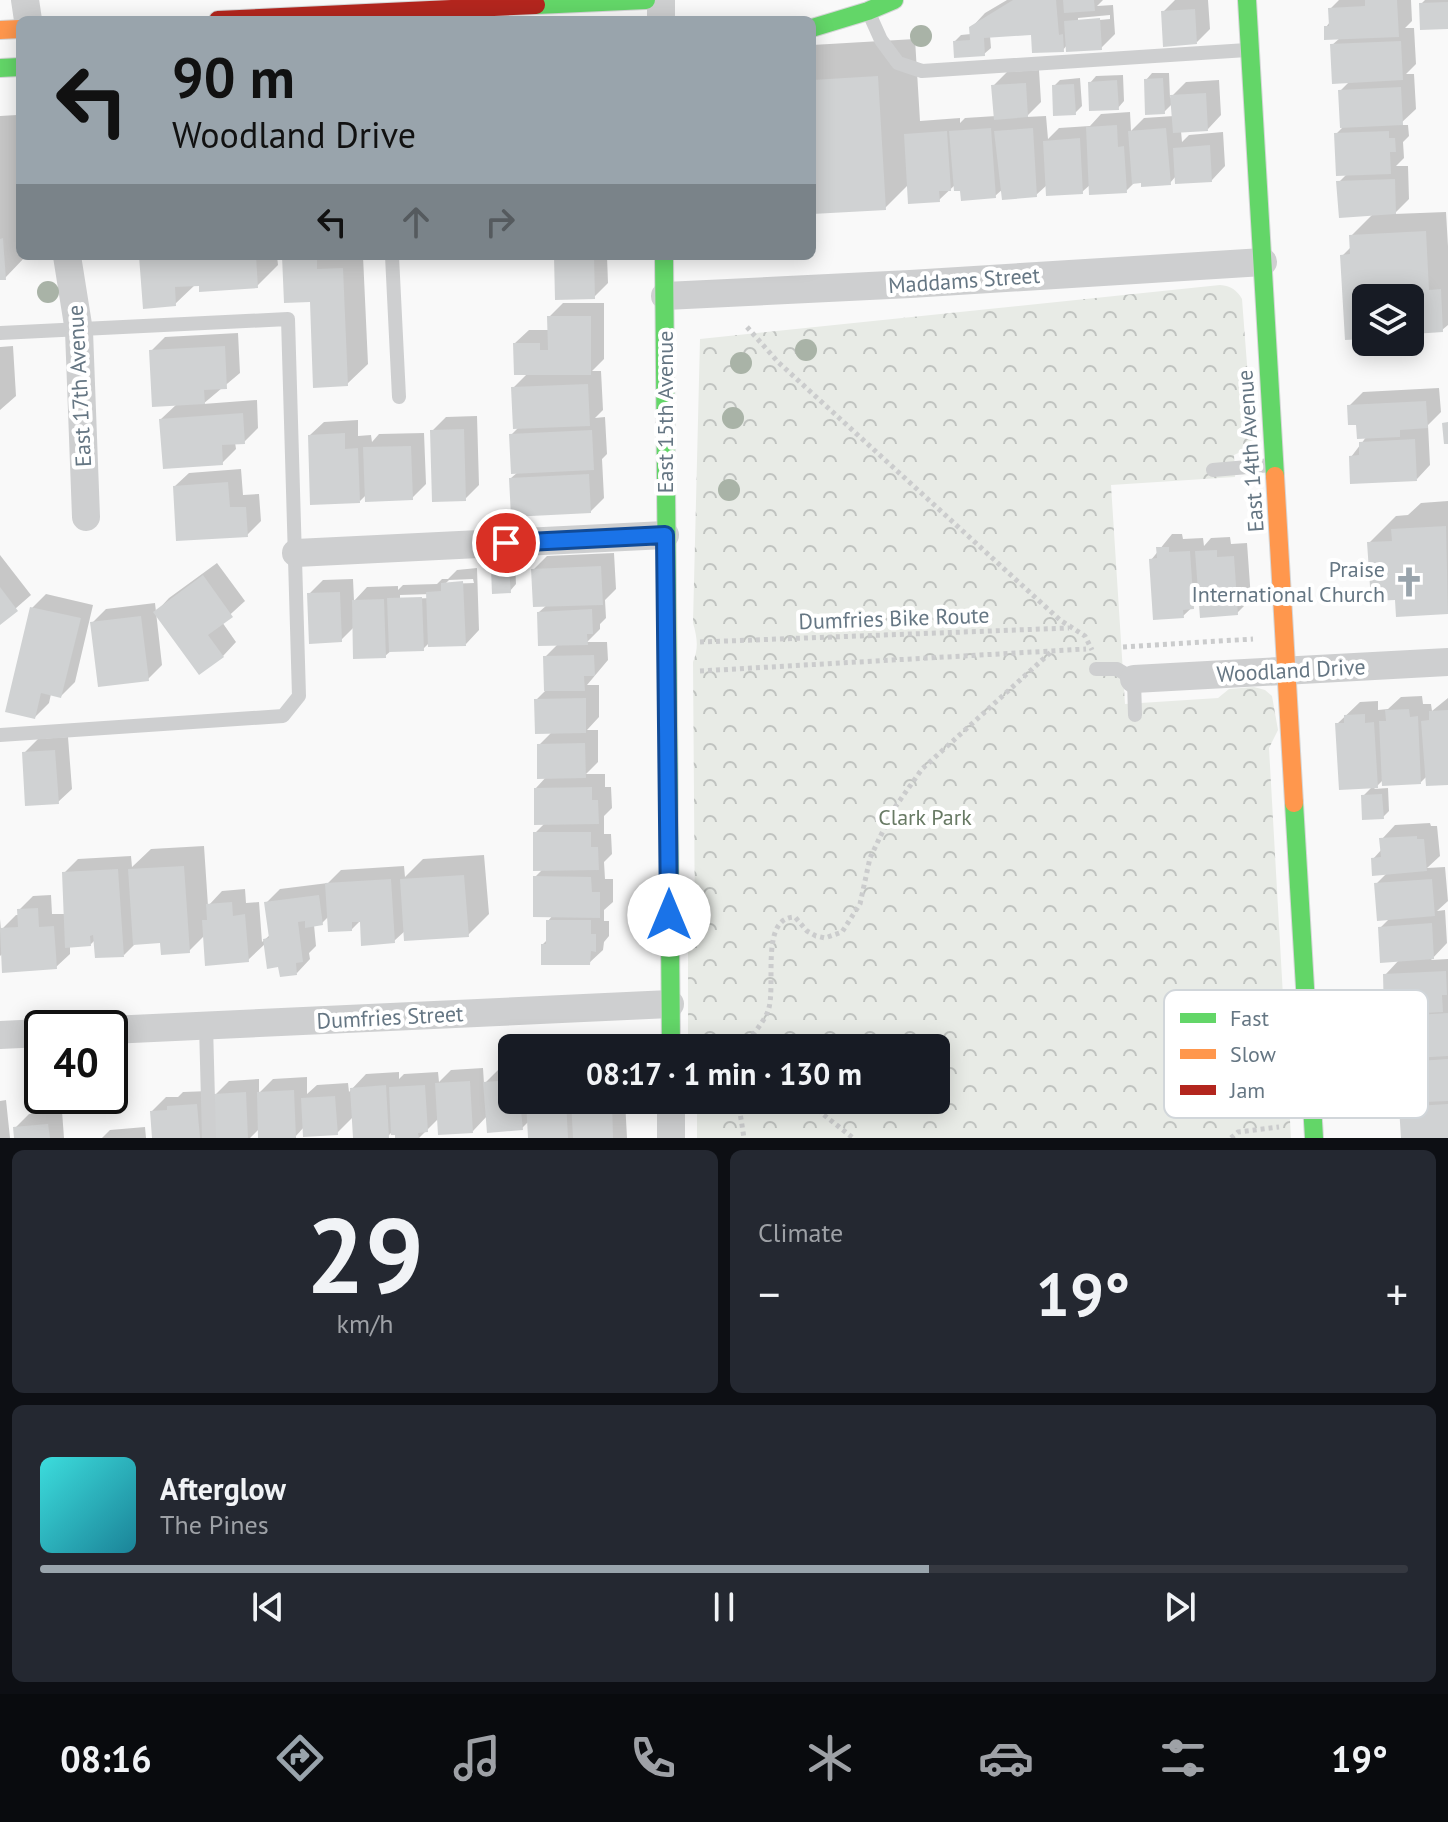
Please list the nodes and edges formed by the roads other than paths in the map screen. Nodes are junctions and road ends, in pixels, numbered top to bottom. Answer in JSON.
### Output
{"nodes":[{"id":1,"x":646,"y":0,"type":"edge"},
{"id":2,"x":894,"y":0,"type":"edge"},
{"id":3,"x":1247,"y":0,"type":"edge"},
{"id":4,"x":248,"y":9,"type":"edge"},
{"id":5,"x":468,"y":9,"type":"edge"},
{"id":6,"x":868,"y":11,"type":"junction"},
{"id":7,"x":229,"y":16,"type":"edge"},
{"id":8,"x":816,"y":27,"type":"edge"},
{"id":9,"x":1250,"y":50,"type":"junction"},
{"id":10,"x":68,"y":260,"type":"edge"},
{"id":11,"x":392,"y":260,"type":"edge"},
{"id":12,"x":664,"y":260,"type":"edge"},
{"id":13,"x":1263,"y":262,"type":"junction"},
{"id":14,"x":665,"y":296,"type":"junction"},
{"id":15,"x":79,"y":331,"type":"junction"},
{"id":16,"x":0,"y":333,"type":"edge"},
{"id":17,"x":399,"y":397,"type":"dead end"},
{"id":18,"x":1275,"y":465,"type":"junction"},
{"id":19,"x":1213,"y":470,"type":"dead end"},
{"id":20,"x":86,"y":517,"type":"dead end"},
{"id":21,"x":665,"y":535,"type":"junction"},
{"id":22,"x":296,"y":553,"type":"junction"},
{"id":23,"x":1448,"y":662,"type":"edge"},
{"id":24,"x":1096,"y":669,"type":"road end"},
{"id":25,"x":1288,"y":670,"type":"junction"},
{"id":26,"x":1134,"y":679,"type":"junction"},
{"id":27,"x":1135,"y":715,"type":"dead end"},
{"id":28,"x":0,"y":735,"type":"edge"},
{"id":29,"x":1306,"y":990,"type":"edge"},
{"id":30,"x":670,"y":1004,"type":"junction"},
{"id":31,"x":206,"y":1025,"type":"junction"},
{"id":32,"x":128,"y":1029,"type":"edge"},
{"id":33,"x":24,"y":1034,"type":"edge"},
{"id":34,"x":671,"y":1034,"type":"edge"},
{"id":35,"x":0,"y":1035,"type":"edge"},
{"id":36,"x":671,"y":1114,"type":"edge"},
{"id":37,"x":1313,"y":1118,"type":"edge"},
{"id":38,"x":209,"y":1138,"type":"edge"},
{"id":39,"x":671,"y":1138,"type":"edge"},
{"id":40,"x":1314,"y":1138,"type":"edge"}],
"edges":[{"from":1,"to":5,"type":"street"},
{"from":2,"to":6,"type":"street"},
{"from":3,"to":9,"type":"street","name":"East 14th Avenue"},
{"from":4,"to":5,"type":"street"},
{"from":4,"to":7,"type":"street"},
{"from":6,"to":8,"type":"street"},
{"from":6,"to":9,"type":"lane"},
{"from":9,"to":13,"type":"street","name":"East 14th Avenue"},
{"from":10,"to":15,"type":"street","name":"East 17th Avenue"},
{"from":11,"to":17,"type":"lane"},
{"from":12,"to":14,"type":"street","name":"East 15th Avenue"},
{"from":13,"to":14,"type":"street","name":"Maddams Street"},
{"from":13,"to":18,"type":"street","name":"East 14th Avenue"},
{"from":14,"to":21,"type":"street","name":"East 15th Avenue"},
{"from":15,"to":16,"type":"lane"},
{"from":15,"to":20,"type":"street","name":"East 17th Avenue"},
{"from":15,"to":22,"type":"lane"},
{"from":18,"to":19,"type":"lane"},
{"from":18,"to":25,"type":"street","name":"East 14th Avenue"},
{"from":21,"to":22,"type":"street"},
{"from":21,"to":30,"type":"street","name":"East 15th Avenue"},
{"from":22,"to":28,"type":"lane"},
{"from":23,"to":25,"type":"street","name":"Woodland Drive"},
{"from":24,"to":26,"type":"lane"},
{"from":25,"to":26,"type":"street","name":"Woodland Drive"},
{"from":25,"to":29,"type":"street","name":"East 14th Avenue"},
{"from":26,"to":27,"type":"lane"},
{"from":30,"to":31,"type":"street","name":"Dumfries Street"},
{"from":30,"to":34,"type":"street","name":"East 15th Avenue"},
{"from":31,"to":32,"type":"street","name":"Dumfries Street"},
{"from":31,"to":38,"type":"lane"},
{"from":33,"to":35,"type":"street"},
{"from":36,"to":39,"type":"street"},
{"from":37,"to":40,"type":"street","name":"East 14th Avenue"}]}
